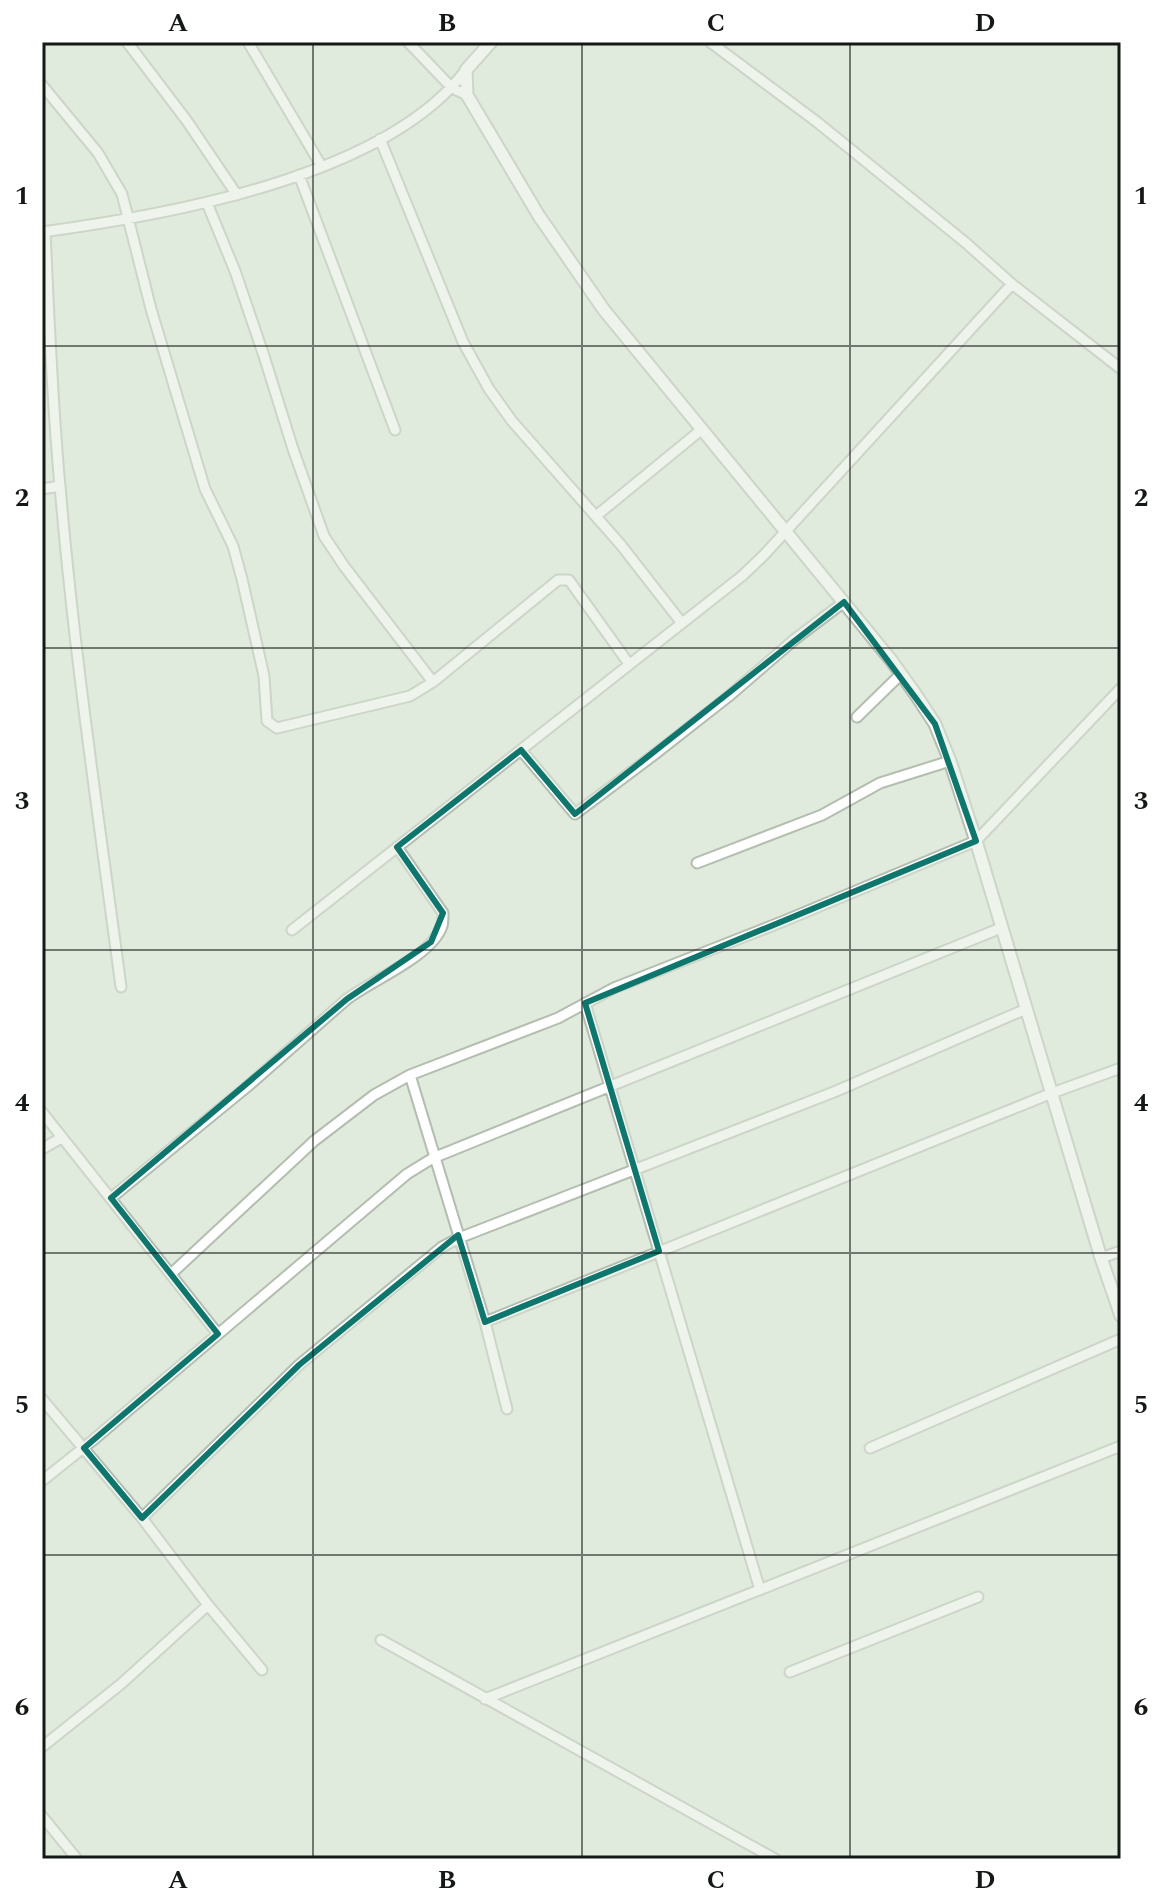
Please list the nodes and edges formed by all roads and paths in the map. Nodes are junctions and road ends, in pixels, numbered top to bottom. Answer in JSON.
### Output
{"nodes":[{"id":1,"x":127,"y":42,"type":"edge"},
{"id":2,"x":248,"y":42,"type":"edge"},
{"id":3,"x":408,"y":42,"type":"edge"},
{"id":4,"x":491,"y":42,"type":"edge"},
{"id":5,"x":710,"y":42,"type":"edge"},
{"id":6,"x":466,"y":70,"type":"junction"},
{"id":7,"x":42,"y":85,"type":"edge"},
{"id":8,"x":452,"y":88,"type":"junction"},
{"id":9,"x":467,"y":95,"type":"junction"},
{"id":10,"x":380,"y":139,"type":"junction"},
{"id":11,"x":322,"y":167,"type":"junction"},
{"id":12,"x":299,"y":175,"type":"junction"},
{"id":13,"x":237,"y":195,"type":"junction"},
{"id":14,"x":207,"y":203,"type":"junction"},
{"id":15,"x":129,"y":219,"type":"junction"},
{"id":16,"x":44,"y":232,"type":"edge"},
{"id":17,"x":1012,"y":284,"type":"junction"},
{"id":18,"x":1121,"y":369,"type":"edge"},
{"id":19,"x":395,"y":430,"type":"dead end"},
{"id":20,"x":701,"y":430,"type":"junction"},
{"id":21,"x":60,"y":486,"type":"junction"},
{"id":22,"x":42,"y":489,"type":"edge"},
{"id":23,"x":596,"y":516,"type":"junction"},
{"id":24,"x":785,"y":531,"type":"junction"},
{"id":25,"x":844,"y":602,"type":"junction"},
{"id":26,"x":681,"y":622,"type":"junction"},
{"id":27,"x":629,"y":664,"type":"junction"},
{"id":28,"x":901,"y":674,"type":"junction"},
{"id":29,"x":433,"y":682,"type":"junction"},
{"id":30,"x":1121,"y":688,"type":"edge"},
{"id":31,"x":857,"y":717,"type":"dead end"},
{"id":32,"x":521,"y":750,"type":"junction"},
{"id":33,"x":950,"y":761,"type":"junction"},
{"id":34,"x":976,"y":841,"type":"junction"},
{"id":35,"x":397,"y":847,"type":"junction"},
{"id":36,"x":697,"y":863,"type":"dead end"},
{"id":37,"x":1001,"y":928,"type":"junction"},
{"id":38,"x":292,"y":930,"type":"dead end"},
{"id":39,"x":121,"y":987,"type":"dead end"},
{"id":40,"x":585,"y":1003,"type":"junction"},
{"id":41,"x":1026,"y":1009,"type":"junction"},
{"id":42,"x":1121,"y":1068,"type":"edge"},
{"id":43,"x":410,"y":1075,"type":"junction"},
{"id":44,"x":610,"y":1085,"type":"junction"},
{"id":45,"x":1052,"y":1093,"type":"junction"},
{"id":46,"x":42,"y":1112,"type":"edge"},
{"id":47,"x":61,"y":1138,"type":"junction"},
{"id":48,"x":42,"y":1149,"type":"edge"},
{"id":49,"x":433,"y":1158,"type":"junction"},
{"id":50,"x":635,"y":1170,"type":"junction"},
{"id":51,"x":111,"y":1198,"type":"junction"},
{"id":52,"x":459,"y":1238,"type":"junction"},
{"id":53,"x":659,"y":1251,"type":"junction"},
{"id":54,"x":1121,"y":1251,"type":"edge"},
{"id":55,"x":1101,"y":1258,"type":"junction"},
{"id":56,"x":171,"y":1274,"type":"junction"},
{"id":57,"x":1121,"y":1316,"type":"edge"},
{"id":58,"x":485,"y":1322,"type":"junction"},
{"id":59,"x":218,"y":1334,"type":"junction"},
{"id":60,"x":1121,"y":1339,"type":"edge"},
{"id":61,"x":42,"y":1399,"type":"edge"},
{"id":62,"x":507,"y":1409,"type":"dead end"},
{"id":63,"x":1121,"y":1446,"type":"edge"},
{"id":64,"x":84,"y":1448,"type":"junction"},
{"id":65,"x":870,"y":1448,"type":"dead end"},
{"id":66,"x":42,"y":1481,"type":"edge"},
{"id":67,"x":142,"y":1518,"type":"junction"},
{"id":68,"x":760,"y":1590,"type":"junction"},
{"id":69,"x":978,"y":1597,"type":"dead end"},
{"id":70,"x":208,"y":1605,"type":"junction"},
{"id":71,"x":381,"y":1640,"type":"dead end"},
{"id":72,"x":262,"y":1670,"type":"dead end"},
{"id":73,"x":790,"y":1672,"type":"dead end"},
{"id":74,"x":485,"y":1699,"type":"junction"},
{"id":75,"x":42,"y":1747,"type":"edge"},
{"id":76,"x":42,"y":1816,"type":"edge"},
{"id":77,"x":77,"y":1859,"type":"edge"},
{"id":78,"x":775,"y":1859,"type":"edge"}],
"edges":[{"from":1,"to":13,"type":"street"},
{"from":2,"to":11,"type":"street"},
{"from":3,"to":8,"type":"street"},
{"from":4,"to":6,"type":"street"},
{"from":5,"to":17,"type":"street"},
{"from":6,"to":8,"type":"street"},
{"from":6,"to":9,"type":"street"},
{"from":7,"to":15,"type":"street"},
{"from":8,"to":9,"type":"street"},
{"from":8,"to":10,"type":"street"},
{"from":9,"to":20,"type":"street"},
{"from":10,"to":11,"type":"street"},
{"from":10,"to":23,"type":"street"},
{"from":11,"to":12,"type":"street"},
{"from":12,"to":13,"type":"street"},
{"from":12,"to":19,"type":"street"},
{"from":13,"to":14,"type":"street"},
{"from":14,"to":15,"type":"street"},
{"from":14,"to":29,"type":"street"},
{"from":15,"to":16,"type":"street"},
{"from":15,"to":29,"type":"street"},
{"from":16,"to":21,"type":"street"},
{"from":17,"to":18,"type":"street"},
{"from":17,"to":24,"type":"street"},
{"from":20,"to":23,"type":"street"},
{"from":20,"to":24,"type":"street"},
{"from":21,"to":22,"type":"street"},
{"from":21,"to":39,"type":"street"},
{"from":23,"to":26,"type":"street"},
{"from":24,"to":25,"type":"street"},
{"from":24,"to":26,"type":"street"},
{"from":25,"to":28,"type":"street"},
{"from":25,"to":32,"type":"street"},
{"from":26,"to":27,"type":"street"},
{"from":27,"to":29,"type":"street"},
{"from":27,"to":32,"type":"street"},
{"from":28,"to":31,"type":"street"},
{"from":28,"to":33,"type":"street"},
{"from":30,"to":34,"type":"street"},
{"from":32,"to":35,"type":"street"},
{"from":33,"to":34,"type":"street"},
{"from":33,"to":36,"type":"street"},
{"from":34,"to":37,"type":"street"},
{"from":34,"to":40,"type":"street"},
{"from":35,"to":38,"type":"street"},
{"from":35,"to":51,"type":"street"},
{"from":37,"to":41,"type":"street"},
{"from":37,"to":44,"type":"street"},
{"from":40,"to":43,"type":"street"},
{"from":40,"to":44,"type":"street"},
{"from":41,"to":45,"type":"street"},
{"from":41,"to":50,"type":"street"},
{"from":42,"to":45,"type":"street"},
{"from":43,"to":49,"type":"street"},
{"from":43,"to":56,"type":"street"},
{"from":44,"to":49,"type":"street"},
{"from":44,"to":50,"type":"street"},
{"from":45,"to":53,"type":"street"},
{"from":45,"to":55,"type":"street"},
{"from":46,"to":47,"type":"street"},
{"from":47,"to":48,"type":"street"},
{"from":47,"to":51,"type":"street"},
{"from":49,"to":52,"type":"street"},
{"from":49,"to":59,"type":"street"},
{"from":50,"to":52,"type":"street"},
{"from":50,"to":53,"type":"street"},
{"from":51,"to":56,"type":"street"},
{"from":52,"to":58,"type":"street"},
{"from":52,"to":67,"type":"street"},
{"from":53,"to":58,"type":"street"},
{"from":53,"to":68,"type":"street"},
{"from":54,"to":55,"type":"street"},
{"from":55,"to":57,"type":"street"},
{"from":56,"to":59,"type":"street"},
{"from":58,"to":62,"type":"street"},
{"from":59,"to":64,"type":"street"},
{"from":60,"to":65,"type":"street"},
{"from":61,"to":64,"type":"street"},
{"from":63,"to":68,"type":"street"},
{"from":64,"to":66,"type":"street"},
{"from":64,"to":67,"type":"street"},
{"from":67,"to":70,"type":"street"},
{"from":68,"to":74,"type":"street"},
{"from":69,"to":73,"type":"street"},
{"from":70,"to":72,"type":"street"},
{"from":70,"to":75,"type":"street"},
{"from":71,"to":74,"type":"street"},
{"from":74,"to":78,"type":"street"},
{"from":76,"to":77,"type":"street"}]}
